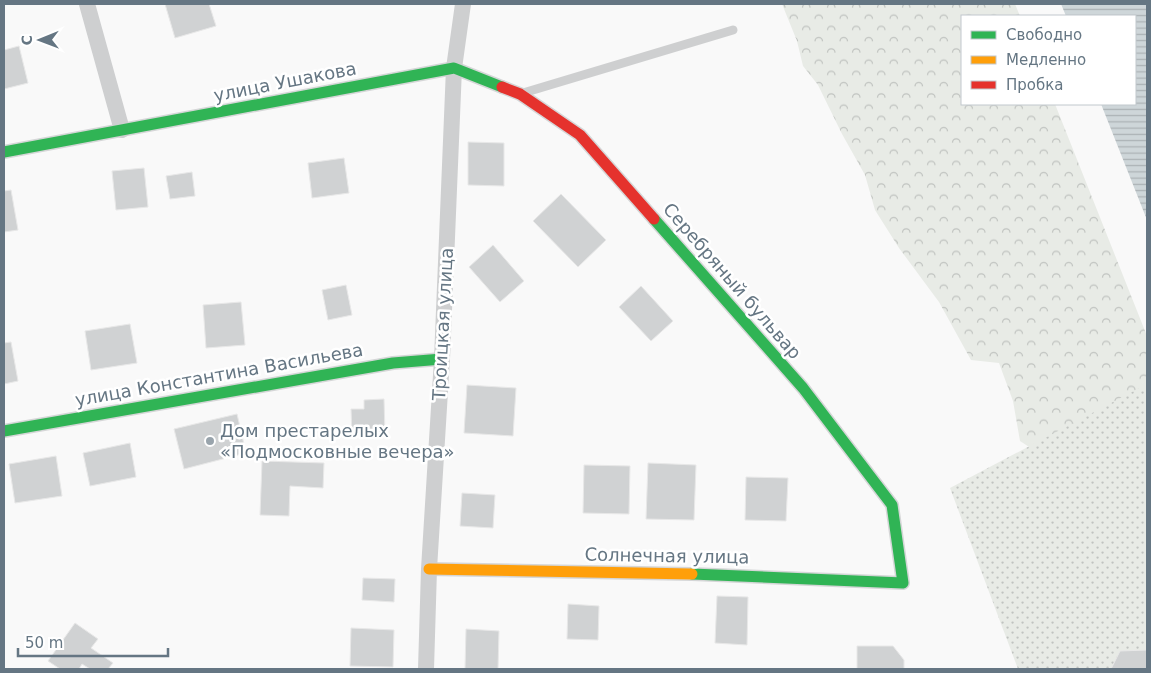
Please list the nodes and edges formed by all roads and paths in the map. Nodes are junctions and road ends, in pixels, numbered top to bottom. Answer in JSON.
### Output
{"nodes":[{"id":1,"x":87,"y":4,"type":"edge"},
{"id":2,"x":463,"y":4,"type":"edge"},
{"id":3,"x":733,"y":30,"type":"dead end"},
{"id":4,"x":454,"y":68,"type":"junction"},
{"id":5,"x":520,"y":94,"type":"junction"},
{"id":6,"x":122,"y":130,"type":"junction"},
{"id":7,"x":4,"y":152,"type":"edge"},
{"id":8,"x":442,"y":359,"type":"junction"},
{"id":9,"x":4,"y":431,"type":"edge"},
{"id":10,"x":429,"y":569,"type":"junction"},
{"id":11,"x":903,"y":583,"type":"joint"},
{"id":12,"x":426,"y":669,"type":"edge"}],
"edges":[{"from":1,"to":6,"type":"street"},
{"from":2,"to":4,"type":"street","name":"Троицкая улица"},
{"from":3,"to":5,"type":"lane"},
{"from":4,"to":5,"type":"street","name":"Серебряный бульвар"},
{"from":4,"to":6,"type":"street","name":"улица Ушакова"},
{"from":4,"to":8,"type":"street","name":"Троицкая улица"},
{"from":5,"to":11,"type":"street","name":"Серебряный бульвар"},
{"from":6,"to":7,"type":"street","name":"улица Ушакова"},
{"from":8,"to":9,"type":"street","name":"улица Константина Васильева"},
{"from":8,"to":10,"type":"street","name":"Троицкая улица"},
{"from":10,"to":11,"type":"street","name":"Солнечная улица"},
{"from":10,"to":12,"type":"street","name":"Троицкая улица"}]}
